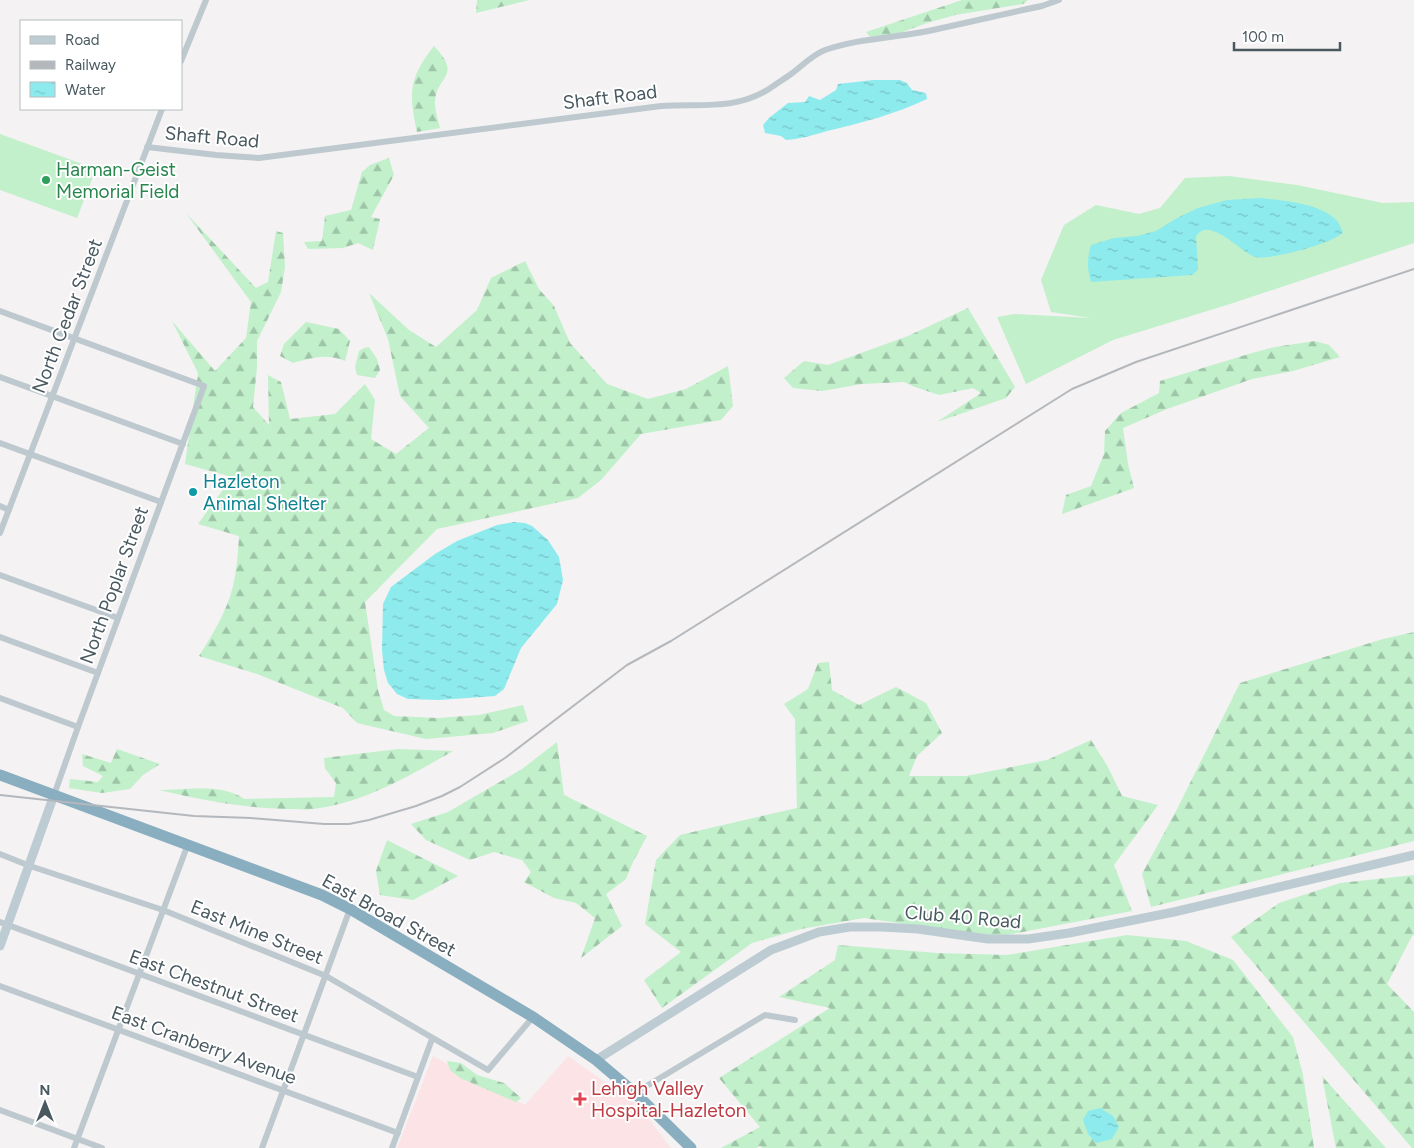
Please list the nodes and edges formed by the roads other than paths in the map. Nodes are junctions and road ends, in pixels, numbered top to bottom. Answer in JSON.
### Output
{"nodes":[{"id":1,"x":206,"y":0,"type":"edge"},
{"id":2,"x":1059,"y":0,"type":"edge"},
{"id":3,"x":182,"y":59,"type":"edge"},
{"id":4,"x":162,"y":110,"type":"edge"},
{"id":5,"x":147,"y":147,"type":"junction"},
{"id":6,"x":0,"y":311,"type":"edge"},
{"id":7,"x":74,"y":340,"type":"junction"},
{"id":8,"x":0,"y":376,"type":"edge"},
{"id":9,"x":52,"y":396,"type":"junction"},
{"id":10,"x":0,"y":443,"type":"edge"},
{"id":11,"x":183,"y":444,"type":"junction"},
{"id":12,"x":31,"y":454,"type":"junction"},
{"id":13,"x":161,"y":502,"type":"junction"},
{"id":14,"x":0,"y":506,"type":"edge"},
{"id":15,"x":9,"y":510,"type":"junction"},
{"id":16,"x":0,"y":533,"type":"edge"},
{"id":17,"x":0,"y":575,"type":"edge"},
{"id":18,"x":118,"y":618,"type":"junction"},
{"id":19,"x":0,"y":637,"type":"edge"},
{"id":20,"x":98,"y":673,"type":"junction"},
{"id":21,"x":0,"y":698,"type":"edge"},
{"id":22,"x":78,"y":727,"type":"junction"},
{"id":23,"x":0,"y":775,"type":"edge"},
{"id":24,"x":54,"y":795,"type":"junction"},
{"id":25,"x":188,"y":844,"type":"junction"},
{"id":26,"x":0,"y":854,"type":"edge"},
{"id":27,"x":1414,"y":855,"type":"edge"},
{"id":28,"x":30,"y":866,"type":"junction"},
{"id":29,"x":350,"y":909,"type":"junction"},
{"id":30,"x":163,"y":910,"type":"junction"},
{"id":31,"x":4,"y":924,"type":"edge"},
{"id":32,"x":0,"y":946,"type":"edge"},
{"id":33,"x":139,"y":974,"type":"junction"},
{"id":34,"x":326,"y":976,"type":"junction"},
{"id":35,"x":0,"y":986,"type":"edge"},
{"id":36,"x":533,"y":1017,"type":"junction"},
{"id":37,"x":795,"y":1020,"type":"dead end"},
{"id":38,"x":118,"y":1030,"type":"junction"},
{"id":39,"x":304,"y":1034,"type":"junction"},
{"id":40,"x":432,"y":1039,"type":"junction"},
{"id":41,"x":596,"y":1060,"type":"junction"},
{"id":42,"x":418,"y":1077,"type":"junction"},
{"id":43,"x":283,"y":1090,"type":"junction"},
{"id":44,"x":635,"y":1093,"type":"junction"},
{"id":45,"x":0,"y":1110,"type":"edge"},
{"id":46,"x":398,"y":1133,"type":"junction"},
{"id":47,"x":78,"y":1139,"type":"junction"},
{"id":48,"x":74,"y":1148,"type":"edge"},
{"id":49,"x":102,"y":1148,"type":"edge"},
{"id":50,"x":262,"y":1148,"type":"edge"},
{"id":51,"x":392,"y":1148,"type":"edge"},
{"id":52,"x":690,"y":1148,"type":"edge"}],
"edges":[{"from":1,"to":3,"type":"street"},
{"from":2,"to":5,"type":"street","name":"Shaft Road"},
{"from":4,"to":5,"type":"street","name":"North Cedar Street"},
{"from":5,"to":7,"type":"street","name":"North Cedar Street"},
{"from":6,"to":7,"type":"street"},
{"from":7,"to":9,"type":"street","name":"North Cedar Street"},
{"from":7,"to":11,"type":"street","name":"North Poplar Street"},
{"from":8,"to":9,"type":"street"},
{"from":9,"to":11,"type":"street"},
{"from":9,"to":12,"type":"street","name":"North Cedar Street"},
{"from":10,"to":12,"type":"street"},
{"from":11,"to":13,"type":"street","name":"North Poplar Street"},
{"from":12,"to":13,"type":"street"},
{"from":12,"to":15,"type":"street","name":"North Cedar Street"},
{"from":13,"to":18,"type":"street","name":"North Poplar Street"},
{"from":14,"to":15,"type":"street"},
{"from":15,"to":16,"type":"street","name":"North Cedar Street"},
{"from":17,"to":18,"type":"street"},
{"from":18,"to":20,"type":"street","name":"North Poplar Street"},
{"from":19,"to":20,"type":"street"},
{"from":20,"to":22,"type":"street","name":"North Poplar Street"},
{"from":21,"to":22,"type":"street"},
{"from":22,"to":24,"type":"street","name":"North Poplar Street"},
{"from":23,"to":24,"type":"highway","name":"East Broad Street"},
{"from":24,"to":25,"type":"highway","name":"East Broad Street"},
{"from":24,"to":28,"type":"street"},
{"from":25,"to":29,"type":"highway","name":"East Broad Street"},
{"from":25,"to":30,"type":"street"},
{"from":26,"to":28,"type":"street","name":"East Mine Street"},
{"from":27,"to":41,"type":"street","name":"Club 40 Road"},
{"from":28,"to":30,"type":"street","name":"East Mine Street"},
{"from":28,"to":31,"type":"street"},
{"from":29,"to":34,"type":"street"},
{"from":29,"to":36,"type":"highway","name":"East Broad Street"},
{"from":30,"to":33,"type":"street"},
{"from":30,"to":34,"type":"street","name":"East Mine Street"},
{"from":31,"to":32,"type":"street"},
{"from":31,"to":33,"type":"street","name":"East Chestnut Street"},
{"from":33,"to":38,"type":"street"},
{"from":33,"to":39,"type":"street","name":"East Chestnut Street"},
{"from":34,"to":39,"type":"street"},
{"from":34,"to":40,"type":"street","name":"East Mine Street"},
{"from":35,"to":38,"type":"street","name":"East Cranberry Avenue"},
{"from":36,"to":40,"type":"street","name":"East Mine Street"},
{"from":36,"to":41,"type":"highway","name":"East Broad Street"},
{"from":37,"to":44,"type":"street"},
{"from":38,"to":43,"type":"street","name":"East Cranberry Avenue"},
{"from":38,"to":47,"type":"street"},
{"from":39,"to":42,"type":"street","name":"East Chestnut Street"},
{"from":39,"to":43,"type":"street"},
{"from":40,"to":42,"type":"street"},
{"from":41,"to":44,"type":"highway","name":"East Broad Street"},
{"from":42,"to":46,"type":"street"},
{"from":43,"to":46,"type":"street","name":"East Cranberry Avenue"},
{"from":43,"to":50,"type":"street"},
{"from":44,"to":52,"type":"highway","name":"East Broad Street"},
{"from":45,"to":47,"type":"street"},
{"from":46,"to":51,"type":"street"},
{"from":47,"to":48,"type":"street"},
{"from":47,"to":49,"type":"street"}]}
